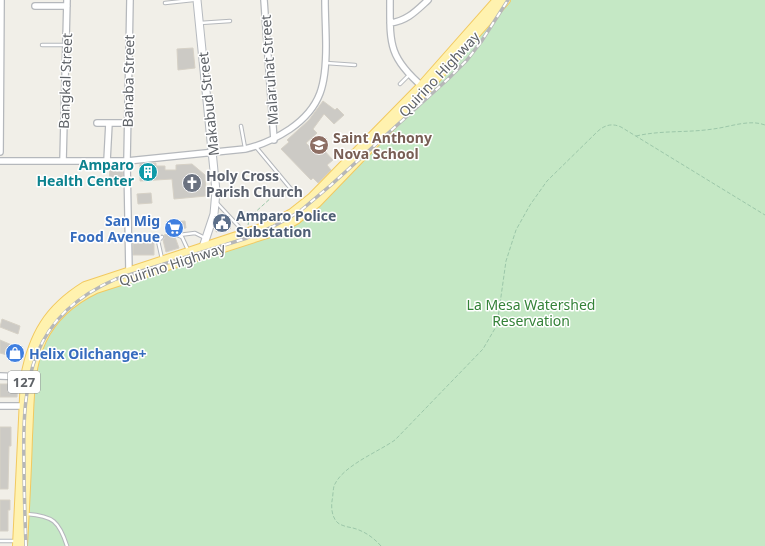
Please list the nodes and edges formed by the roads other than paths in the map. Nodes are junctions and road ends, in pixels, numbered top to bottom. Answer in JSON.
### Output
{"nodes":[{"id":1,"x":1,"y":0,"type":"edge"},
{"id":2,"x":130,"y":0,"type":"edge"},
{"id":3,"x":193,"y":0,"type":"edge"},
{"id":4,"x":197,"y":0,"type":"edge"},
{"id":5,"x":264,"y":0,"type":"edge"},
{"id":6,"x":325,"y":0,"type":"edge"},
{"id":7,"x":390,"y":0,"type":"edge"},
{"id":8,"x":428,"y":0,"type":"edge"},
{"id":9,"x":497,"y":0,"type":"edge"},
{"id":10,"x":506,"y":0,"type":"edge"},
{"id":11,"x":66,"y":3,"type":"edge"},
{"id":12,"x":165,"y":3,"type":"dead end"},
{"id":13,"x":35,"y":6,"type":"dead end"},
{"id":14,"x":200,"y":22,"type":"junction"},
{"id":15,"x":230,"y":22,"type":"dead end"},
{"id":16,"x":390,"y":23,"type":"junction"},
{"id":17,"x":42,"y":45,"type":"dead end"},
{"id":18,"x":66,"y":45,"type":"junction"},
{"id":19,"x":326,"y":63,"type":"junction"},
{"id":20,"x":355,"y":65,"type":"dead end"},
{"id":21,"x":410,"y":74,"type":"junction"},
{"id":22,"x":400,"y":84,"type":"dead end"},
{"id":23,"x":424,"y":88,"type":"junction"},
{"id":24,"x":97,"y":123,"type":"dead end"},
{"id":25,"x":109,"y":123,"type":"junction"},
{"id":26,"x":127,"y":123,"type":"junction"},
{"id":27,"x":241,"y":126,"type":"dead end"},
{"id":28,"x":274,"y":140,"type":"junction"},
{"id":29,"x":256,"y":147,"type":"junction"},
{"id":30,"x":245,"y":149,"type":"junction"},
{"id":31,"x":0,"y":152,"type":"edge"},
{"id":32,"x":212,"y":152,"type":"junction"},
{"id":33,"x":62,"y":161,"type":"junction"},
{"id":34,"x":127,"y":161,"type":"junction"},
{"id":35,"x":0,"y":162,"type":"edge"},
{"id":36,"x":107,"y":162,"type":"junction"},
{"id":37,"x":291,"y":189,"type":"dead end"},
{"id":38,"x":216,"y":202,"type":"junction"},
{"id":39,"x":247,"y":232,"type":"junction"},
{"id":40,"x":174,"y":234,"type":"dead end"},
{"id":41,"x":179,"y":235,"type":"junction"},
{"id":42,"x":162,"y":237,"type":"dead end"},
{"id":43,"x":206,"y":238,"type":"junction"},
{"id":44,"x":203,"y":250,"type":"junction"},
{"id":45,"x":190,"y":255,"type":"junction"},
{"id":46,"x":163,"y":264,"type":"junction"},
{"id":47,"x":130,"y":274,"type":"junction"},
{"id":48,"x":0,"y":376,"type":"edge"},
{"id":49,"x":28,"y":377,"type":"junction"},
{"id":50,"x":0,"y":406,"type":"edge"},
{"id":51,"x":26,"y":406,"type":"junction"},
{"id":52,"x":21,"y":514,"type":"junction"},
{"id":53,"x":0,"y":541,"type":"edge"},
{"id":54,"x":20,"y":543,"type":"edge"},
{"id":55,"x":67,"y":546,"type":"edge"}],
"edges":[{"from":1,"to":31,"type":"street"},
{"from":2,"to":26,"type":"street","name":"Banaba Street"},
{"from":3,"to":12,"type":"lane"},
{"from":4,"to":14,"type":"street","name":"Makabud Street"},
{"from":5,"to":28,"type":"street","name":"Malaruhat Street"},
{"from":6,"to":19,"type":"street"},
{"from":7,"to":16,"type":"street"},
{"from":8,"to":16,"type":"street"},
{"from":9,"to":23,"type":"main road","name":"Quirino Highway","number":"127"},
{"from":10,"to":23,"type":"main road","name":"Quirino Highway","number":"127"},
{"from":11,"to":13,"type":"street"},
{"from":11,"to":18,"type":"street","name":"Bangkal Street"},
{"from":14,"to":15,"type":"lane"},
{"from":14,"to":32,"type":"street","name":"Makabud Street"},
{"from":16,"to":21,"type":"street"},
{"from":17,"to":18,"type":"lane"},
{"from":18,"to":33,"type":"street","name":"Bangkal Street"},
{"from":19,"to":20,"type":"lane"},
{"from":19,"to":28,"type":"street"},
{"from":21,"to":22,"type":"lane"},
{"from":21,"to":23,"type":"street"},
{"from":23,"to":39,"type":"main road","name":"Quirino Highway","number":"127"},
{"from":23,"to":44,"type":"main road","name":"Quirino Highway","number":"127"},
{"from":24,"to":25,"type":"street"},
{"from":25,"to":26,"type":"street"},
{"from":25,"to":36,"type":"street"},
{"from":26,"to":34,"type":"street","name":"Banaba Street"},
{"from":27,"to":30,"type":"lane"},
{"from":28,"to":29,"type":"street"},
{"from":29,"to":30,"type":"street"},
{"from":29,"to":37,"type":"lane"},
{"from":30,"to":32,"type":"street"},
{"from":32,"to":34,"type":"street"},
{"from":32,"to":38,"type":"street","name":"Makabud Street"},
{"from":33,"to":35,"type":"street"},
{"from":33,"to":36,"type":"street"},
{"from":34,"to":36,"type":"street"},
{"from":34,"to":47,"type":"street","name":"Banaba Street"},
{"from":38,"to":39,"type":"lane"},
{"from":38,"to":43,"type":"street","name":"Makabud Street"},
{"from":39,"to":44,"type":"main road","name":"Quirino Highway","number":"127"},
{"from":40,"to":41,"type":"lane"},
{"from":41,"to":43,"type":"lane"},
{"from":41,"to":45,"type":"lane"},
{"from":42,"to":46,"type":"lane"},
{"from":43,"to":44,"type":"street","name":"Makabud Street"},
{"from":44,"to":45,"type":"main road","name":"Quirino Highway","number":"127"},
{"from":45,"to":46,"type":"main road","name":"Quirino Highway","number":"127"},
{"from":46,"to":47,"type":"main road","name":"Quirino Highway","number":"127"},
{"from":47,"to":49,"type":"main road","name":"Quirino Highway","number":"127"},
{"from":48,"to":49,"type":"street"},
{"from":49,"to":51,"type":"main road","name":"Quirino Highway","number":"127"},
{"from":50,"to":51,"type":"street"},
{"from":51,"to":52,"type":"main road","name":"Quirino Highway","number":"127"},
{"from":52,"to":54,"type":"main road","name":"Quirino Highway","number":"127"},
{"from":52,"to":55,"type":"lane"},
{"from":53,"to":54,"type":"lane"}]}
